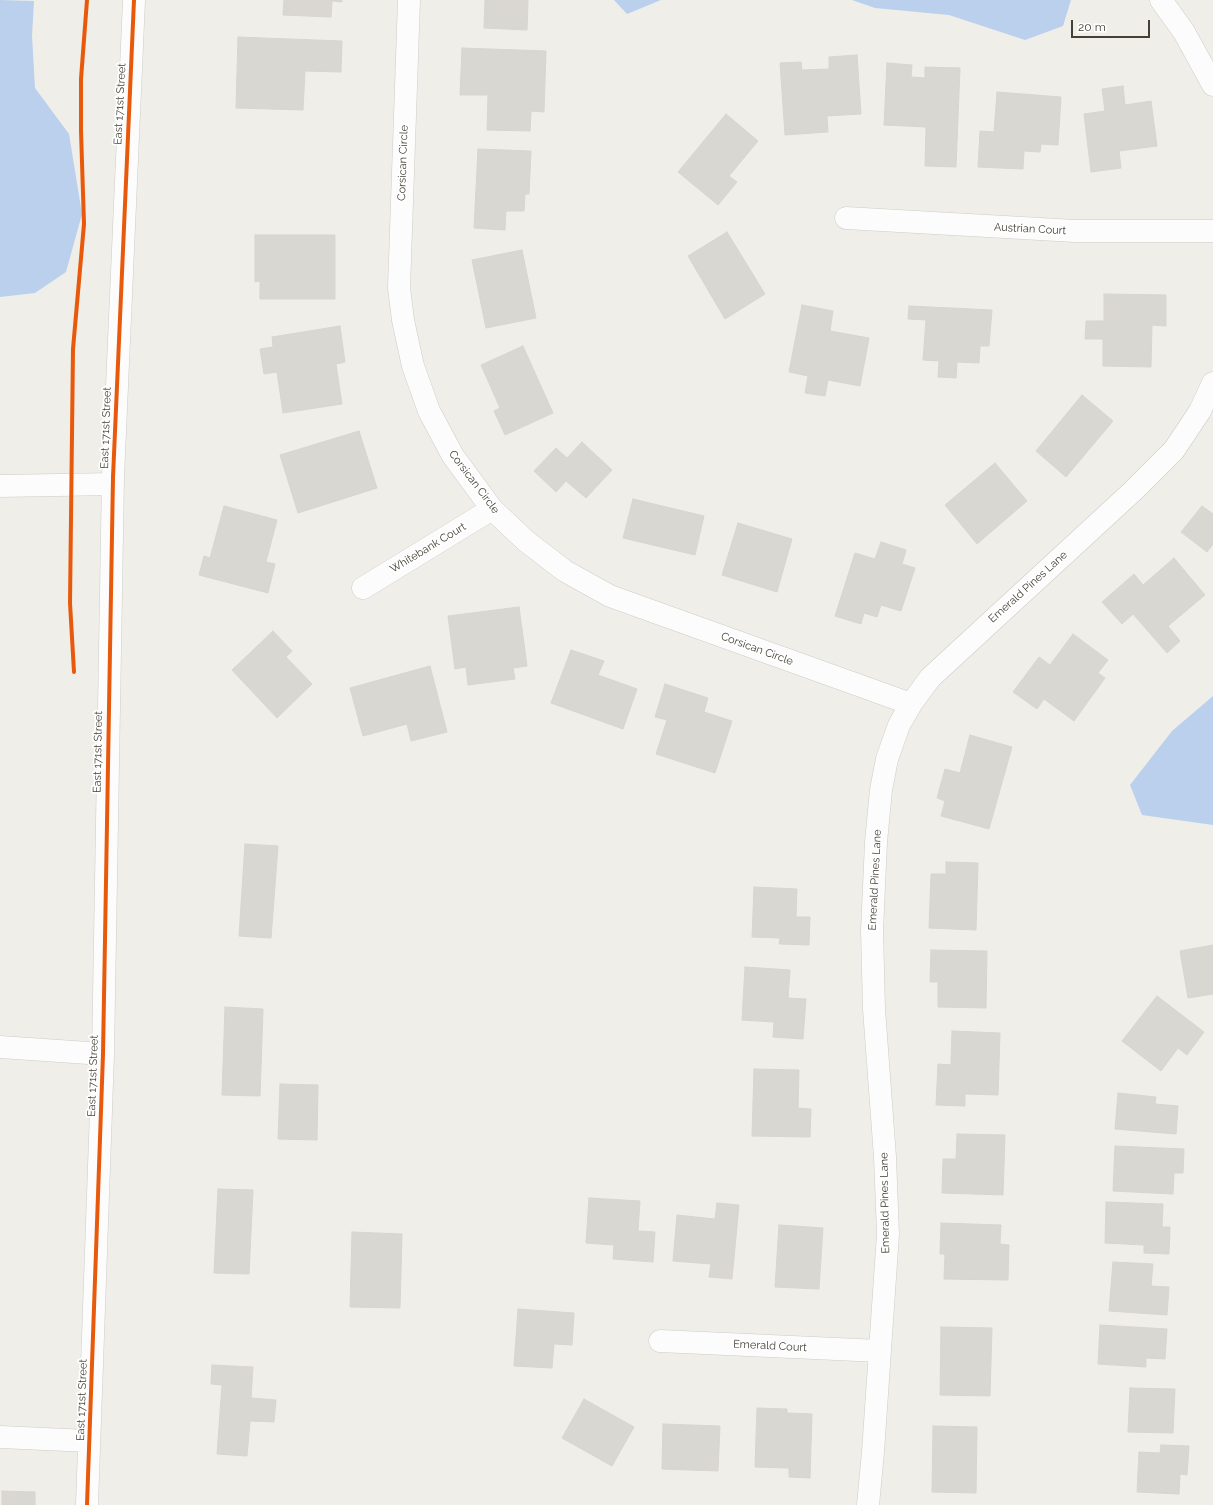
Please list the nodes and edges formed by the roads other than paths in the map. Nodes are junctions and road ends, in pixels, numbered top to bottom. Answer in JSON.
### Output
{"nodes":[{"id":1,"x":134,"y":0,"type":"edge"},
{"id":2,"x":409,"y":0,"type":"edge"},
{"id":3,"x":1161,"y":0,"type":"edge"},
{"id":4,"x":1213,"y":85,"type":"edge"},
{"id":5,"x":846,"y":218,"type":"dead end"},
{"id":6,"x":1213,"y":231,"type":"edge"},
{"id":7,"x":1213,"y":383,"type":"edge"},
{"id":8,"x":113,"y":484,"type":"junction"},
{"id":9,"x":0,"y":486,"type":"edge"},
{"id":10,"x":492,"y":509,"type":"junction"},
{"id":11,"x":363,"y":588,"type":"dead end"},
{"id":12,"x":911,"y":704,"type":"junction"},
{"id":13,"x":0,"y":1047,"type":"edge"},
{"id":14,"x":103,"y":1054,"type":"junction"},
{"id":15,"x":660,"y":1340,"type":"dead end"},
{"id":16,"x":880,"y":1351,"type":"junction"},
{"id":17,"x":0,"y":1437,"type":"edge"},
{"id":18,"x":89,"y":1441,"type":"junction"},
{"id":19,"x":87,"y":1505,"type":"edge"},
{"id":20,"x":868,"y":1505,"type":"edge"}],
"edges":[{"from":1,"to":8,"type":"street","name":"East 171st Street"},
{"from":2,"to":10,"type":"street","name":"Corsican Circle"},
{"from":3,"to":4,"type":"street"},
{"from":5,"to":6,"type":"street","name":"Austrian Court"},
{"from":7,"to":12,"type":"street","name":"Emerald Pines Lane"},
{"from":8,"to":9,"type":"street"},
{"from":8,"to":14,"type":"street","name":"East 171st Street"},
{"from":10,"to":11,"type":"street","name":"Whitebank Court"},
{"from":10,"to":12,"type":"street","name":"Corsican Circle"},
{"from":12,"to":16,"type":"street","name":"Emerald Pines Lane"},
{"from":13,"to":14,"type":"street"},
{"from":14,"to":18,"type":"street","name":"East 171st Street"},
{"from":15,"to":16,"type":"street","name":"Emerald Court"},
{"from":16,"to":20,"type":"street","name":"Emerald Pines Lane"},
{"from":17,"to":18,"type":"street"},
{"from":18,"to":19,"type":"street","name":"East 171st Street"}]}
